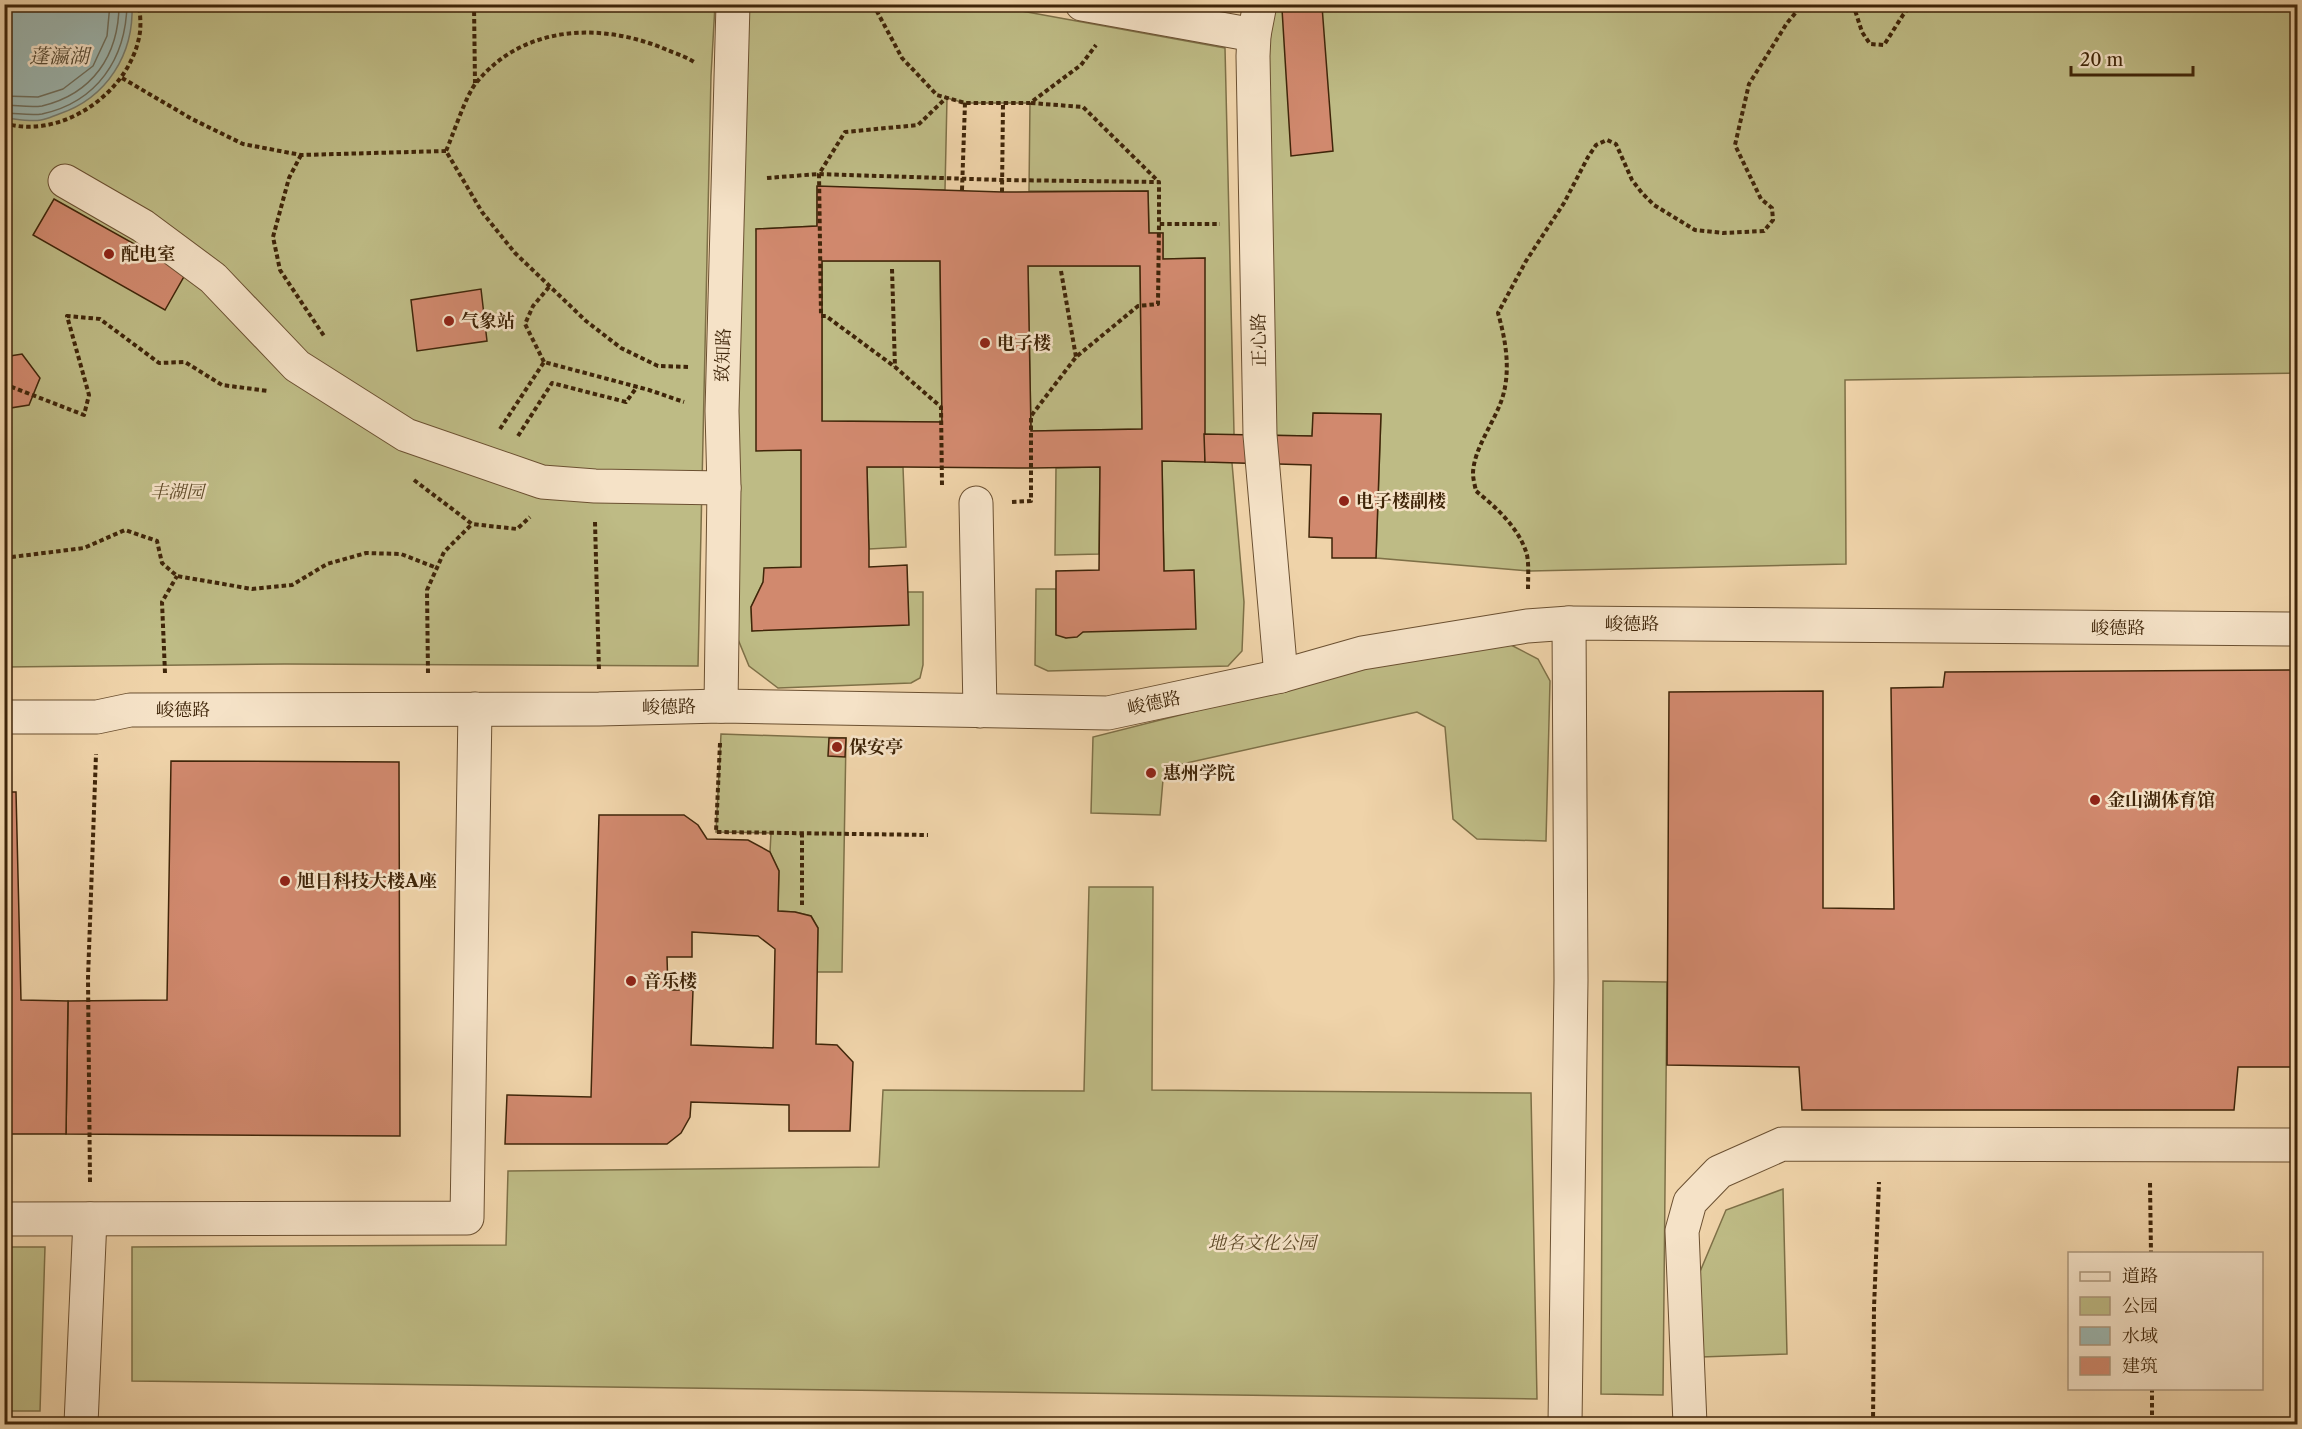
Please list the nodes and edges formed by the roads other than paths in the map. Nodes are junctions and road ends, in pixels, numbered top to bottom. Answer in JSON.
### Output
{"nodes":[{"id":1,"x":734,"y":4,"type":"edge"},
{"id":2,"x":1082,"y":4,"type":"edge"},
{"id":3,"x":1257,"y":20,"type":"edge"},
{"id":4,"x":65,"y":181,"type":"dead end"},
{"id":5,"x":724,"y":488,"type":"junction"},
{"id":6,"x":976,"y":503,"type":"road end"},
{"id":7,"x":1569,"y":623,"type":"junction"},
{"id":8,"x":2298,"y":629,"type":"edge"},
{"id":9,"x":1281,"y":676,"type":"junction"},
{"id":10,"x":721,"y":706,"type":"junction"},
{"id":11,"x":475,"y":709,"type":"junction"},
{"id":12,"x":980,"y":711,"type":"junction"},
{"id":13,"x":4,"y":717,"type":"edge"},
{"id":14,"x":2298,"y":1145,"type":"edge"},
{"id":15,"x":4,"y":1219,"type":"edge"},
{"id":16,"x":90,"y":1219,"type":"junction"},
{"id":17,"x":81,"y":1425,"type":"edge"},
{"id":18,"x":1565,"y":1425,"type":"edge"},
{"id":19,"x":1690,"y":1425,"type":"edge"}],
"edges":[{"from":1,"to":5,"type":"street","name":"致知路"},
{"from":2,"to":3,"type":"street"},
{"from":3,"to":9,"type":"street","name":"正心路"},
{"from":4,"to":5,"type":"street"},
{"from":5,"to":10,"type":"street","name":"致知路"},
{"from":6,"to":12,"type":"street"},
{"from":7,"to":8,"type":"street","name":"峻德路"},
{"from":7,"to":9,"type":"street","name":"峻德路"},
{"from":7,"to":18,"type":"street"},
{"from":9,"to":12,"type":"street","name":"峻德路"},
{"from":10,"to":11,"type":"street","name":"峻德路"},
{"from":10,"to":12,"type":"street","name":"峻德路"},
{"from":11,"to":13,"type":"street","name":"峻德路"},
{"from":11,"to":16,"type":"street"},
{"from":14,"to":19,"type":"street"},
{"from":15,"to":16,"type":"street"},
{"from":16,"to":17,"type":"street"}]}
